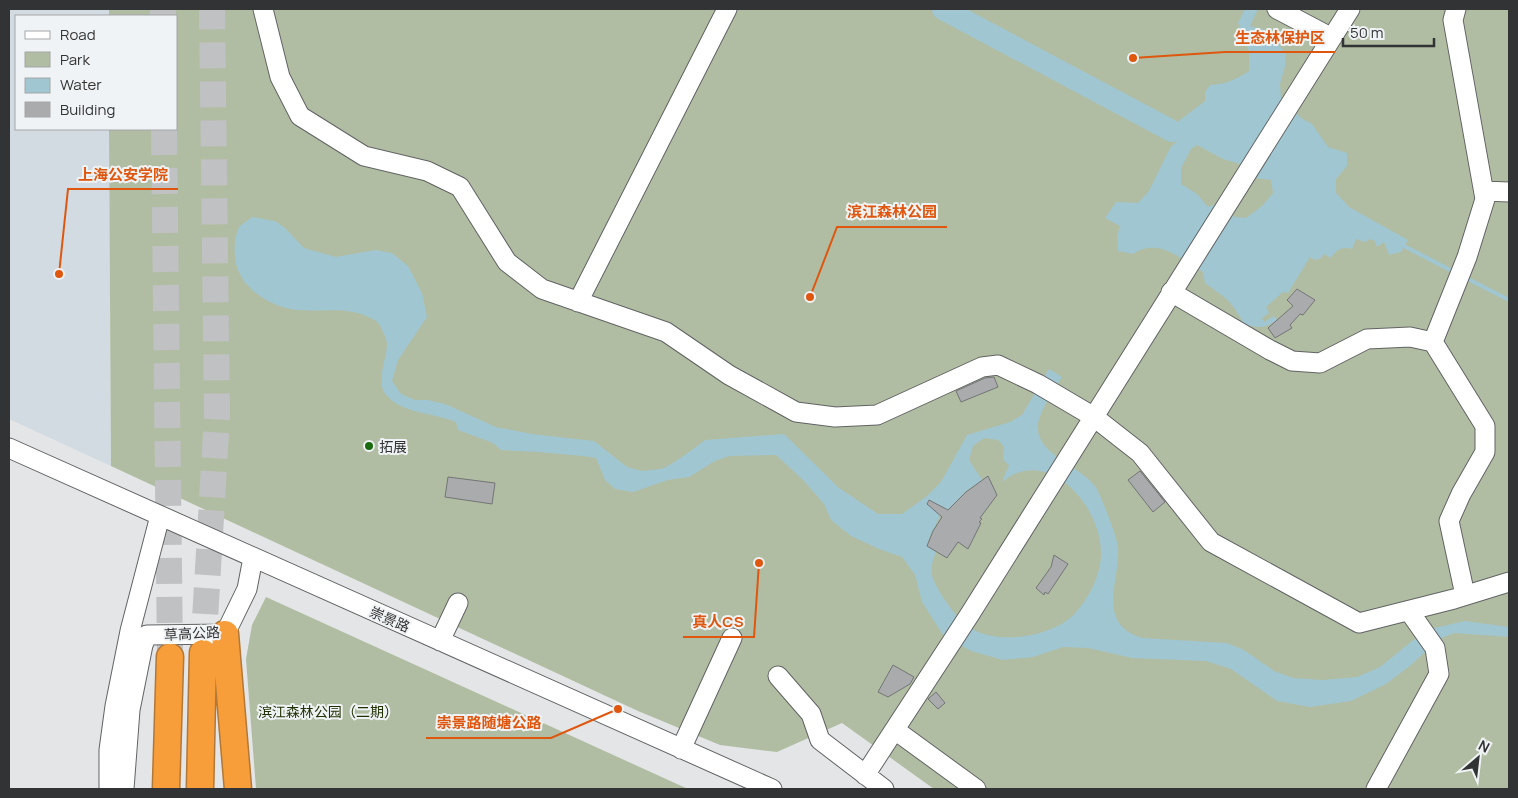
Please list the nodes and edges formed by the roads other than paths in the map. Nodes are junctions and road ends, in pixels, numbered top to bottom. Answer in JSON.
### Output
{"nodes":[{"id":1,"x":263,"y":9,"type":"edge"},
{"id":2,"x":727,"y":9,"type":"edge"},
{"id":3,"x":1277,"y":9,"type":"edge"},
{"id":4,"x":1350,"y":9,"type":"edge"},
{"id":5,"x":1456,"y":9,"type":"edge"},
{"id":6,"x":1332,"y":38,"type":"junction"},
{"id":7,"x":1484,"y":191,"type":"junction"},
{"id":8,"x":1509,"y":192,"type":"edge"},
{"id":9,"x":1171,"y":292,"type":"junction"},
{"id":10,"x":578,"y":302,"type":"junction"},
{"id":11,"x":1434,"y":342,"type":"junction"},
{"id":12,"x":1094,"y":416,"type":"junction"},
{"id":13,"x":9,"y":448,"type":"edge"},
{"id":14,"x":160,"y":516,"type":"junction"},
{"id":15,"x":253,"y":558,"type":"junction"},
{"id":16,"x":1509,"y":582,"type":"edge"},
{"id":17,"x":1465,"y":595,"type":"junction"},
{"id":18,"x":458,"y":603,"type":"dead end"},
{"id":19,"x":1409,"y":610,"type":"junction"},
{"id":20,"x":138,"y":633,"type":"junction"},
{"id":21,"x":225,"y":634,"type":"junction"},
{"id":22,"x":732,"y":638,"type":"dead end"},
{"id":23,"x":440,"y":641,"type":"junction"},
{"id":24,"x":203,"y":654,"type":"tunnel mouth"},
{"id":25,"x":170,"y":657,"type":"tunnel mouth"},
{"id":26,"x":778,"y":676,"type":"dead end"},
{"id":27,"x":895,"y":730,"type":"junction"},
{"id":28,"x":681,"y":749,"type":"junction"},
{"id":29,"x":865,"y":774,"type":"junction"},
{"id":30,"x":109,"y":789,"type":"edge"},
{"id":31,"x":124,"y":789,"type":"edge"},
{"id":32,"x":166,"y":789,"type":"edge"},
{"id":33,"x":200,"y":789,"type":"edge"},
{"id":34,"x":238,"y":789,"type":"edge"},
{"id":35,"x":772,"y":789,"type":"edge"},
{"id":36,"x":884,"y":789,"type":"edge"},
{"id":37,"x":976,"y":789,"type":"edge"},
{"id":38,"x":1376,"y":789,"type":"edge"}],
"edges":[{"from":1,"to":10,"type":"street"},
{"from":2,"to":10,"type":"street"},
{"from":3,"to":6,"type":"street"},
{"from":4,"to":6,"type":"street"},
{"from":5,"to":7,"type":"street"},
{"from":6,"to":9,"type":"street"},
{"from":7,"to":8,"type":"street"},
{"from":7,"to":11,"type":"street"},
{"from":9,"to":11,"type":"street"},
{"from":9,"to":12,"type":"street"},
{"from":10,"to":12,"type":"street"},
{"from":11,"to":17,"type":"street"},
{"from":12,"to":19,"type":"street"},
{"from":12,"to":27,"type":"street"},
{"from":13,"to":14,"type":"street","name":"崇景路"},
{"from":14,"to":15,"type":"street","name":"崇景路"},
{"from":14,"to":20,"type":"street","name":"草高公路"},
{"from":15,"to":21,"type":"street","name":"草高公路"},
{"from":15,"to":23,"type":"street","name":"崇景路"},
{"from":16,"to":17,"type":"street"},
{"from":17,"to":19,"type":"street"},
{"from":18,"to":23,"type":"street"},
{"from":19,"to":38,"type":"street"},
{"from":20,"to":21,"type":"street","name":"草高公路"},
{"from":20,"to":30,"type":"street","name":"草高公路"},
{"from":20,"to":31,"type":"street","name":"草高公路"},
{"from":21,"to":34,"type":"highway"},
{"from":22,"to":28,"type":"street"},
{"from":23,"to":28,"type":"street","name":"崇景路"},
{"from":24,"to":33,"type":"highway"},
{"from":25,"to":32,"type":"highway"},
{"from":26,"to":29,"type":"street"},
{"from":27,"to":29,"type":"street"},
{"from":27,"to":37,"type":"street"},
{"from":28,"to":35,"type":"street","name":"崇景路"},
{"from":29,"to":36,"type":"street"}]}
